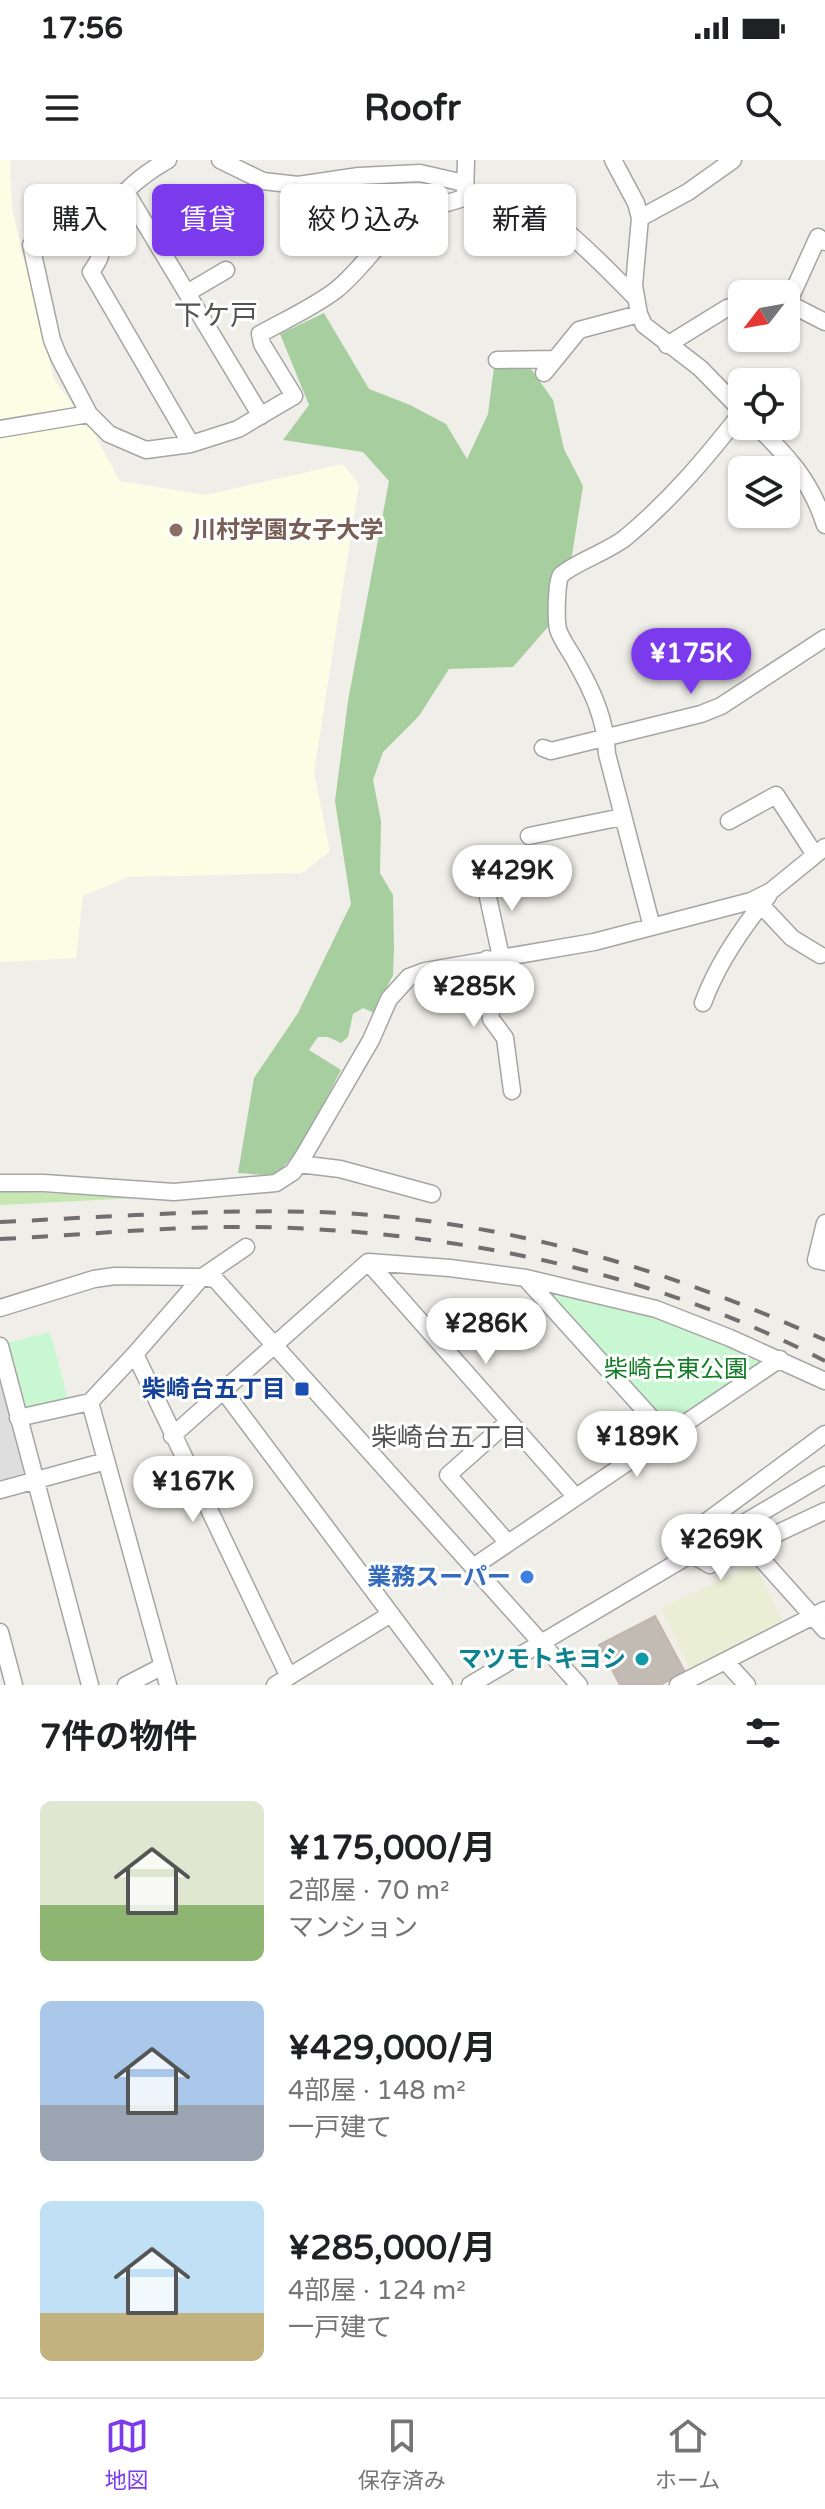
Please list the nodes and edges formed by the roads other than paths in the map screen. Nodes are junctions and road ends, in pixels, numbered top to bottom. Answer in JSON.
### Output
{"nodes":[{"id":1,"x":168,"y":160,"type":"edge"},
{"id":2,"x":220,"y":160,"type":"edge"},
{"id":3,"x":466,"y":160,"type":"edge"},
{"id":4,"x":613,"y":160,"type":"edge"},
{"id":5,"x":733,"y":160,"type":"edge"},
{"id":6,"x":135,"y":184,"type":"edge"},
{"id":7,"x":465,"y":184,"type":"edge"},
{"id":8,"x":464,"y":190,"type":"joint"},
{"id":9,"x":136,"y":209,"type":"edge"},
{"id":10,"x":640,"y":218,"type":"junction"},
{"id":11,"x":576,"y":240,"type":"edge"},
{"id":12,"x":825,"y":242,"type":"edge"},
{"id":13,"x":33,"y":256,"type":"edge"},
{"id":14,"x":102,"y":256,"type":"edge"},
{"id":15,"x":226,"y":270,"type":"dead end"},
{"id":16,"x":797,"y":280,"type":"edge"},
{"id":17,"x":187,"y":293,"type":"junction"},
{"id":18,"x":637,"y":306,"type":"junction"},
{"id":19,"x":728,"y":308,"type":"edge"},
{"id":20,"x":800,"y":309,"type":"edge"},
{"id":21,"x":825,"y":322,"type":"edge"},
{"id":22,"x":667,"y":345,"type":"junction"},
{"id":23,"x":497,"y":360,"type":"dead end"},
{"id":24,"x":728,"y":397,"type":"edge"},
{"id":25,"x":89,"y":414,"type":"junction"},
{"id":26,"x":261,"y":416,"type":"junction"},
{"id":27,"x":0,"y":429,"type":"edge"},
{"id":28,"x":728,"y":430,"type":"edge"},
{"id":29,"x":771,"y":440,"type":"edge"},
{"id":30,"x":191,"y":444,"type":"junction"},
{"id":31,"x":825,"y":525,"type":"edge"},
{"id":32,"x":825,"y":638,"type":"edge"},
{"id":33,"x":606,"y":736,"type":"junction"},
{"id":34,"x":543,"y":748,"type":"dead end"},
{"id":35,"x":622,"y":817,"type":"junction"},
{"id":36,"x":729,"y":821,"type":"dead end"},
{"id":37,"x":529,"y":836,"type":"dead end"},
{"id":38,"x":820,"y":851,"type":"edge"},
{"id":39,"x":484,"y":879,"type":"dead end"},
{"id":40,"x":766,"y":898,"type":"junction"},
{"id":41,"x":652,"y":927,"type":"junction"},
{"id":42,"x":820,"y":955,"type":"dead end"},
{"id":43,"x":494,"y":958,"type":"junction"},
{"id":44,"x":703,"y":1003,"type":"dead end"},
{"id":45,"x":512,"y":1091,"type":"dead end"},
{"id":46,"x":299,"y":1164,"type":"junction"},
{"id":47,"x":0,"y":1183,"type":"edge"},
{"id":48,"x":432,"y":1194,"type":"dead end"},
{"id":49,"x":825,"y":1223,"type":"edge"},
{"id":50,"x":246,"y":1247,"type":"dead end"},
{"id":51,"x":368,"y":1262,"type":"junction"},
{"id":52,"x":825,"y":1262,"type":"edge"},
{"id":53,"x":202,"y":1277,"type":"junction"},
{"id":54,"x":526,"y":1278,"type":"junction"},
{"id":55,"x":0,"y":1308,"type":"edge"},
{"id":56,"x":0,"y":1346,"type":"edge"},
{"id":57,"x":274,"y":1346,"type":"junction"},
{"id":58,"x":135,"y":1354,"type":"junction"},
{"id":59,"x":780,"y":1359,"type":"junction"},
{"id":60,"x":825,"y":1381,"type":"edge"},
{"id":61,"x":223,"y":1390,"type":"junction"},
{"id":62,"x":90,"y":1402,"type":"junction"},
{"id":63,"x":18,"y":1418,"type":"junction"},
{"id":64,"x":509,"y":1421,"type":"junction"},
{"id":65,"x":825,"y":1434,"type":"edge"},
{"id":66,"x":667,"y":1435,"type":"junction"},
{"id":67,"x":172,"y":1436,"type":"junction"},
{"id":68,"x":106,"y":1461,"type":"junction"},
{"id":69,"x":825,"y":1475,"type":"edge"},
{"id":70,"x":35,"y":1481,"type":"junction"},
{"id":71,"x":0,"y":1490,"type":"edge"},
{"id":72,"x":575,"y":1496,"type":"junction"},
{"id":73,"x":825,"y":1511,"type":"edge"},
{"id":74,"x":508,"y":1543,"type":"junction"},
{"id":75,"x":750,"y":1546,"type":"junction"},
{"id":76,"x":693,"y":1555,"type":"junction"},
{"id":77,"x":473,"y":1567,"type":"junction"},
{"id":78,"x":819,"y":1613,"type":"edge"},
{"id":79,"x":391,"y":1614,"type":"junction"},
{"id":80,"x":825,"y":1630,"type":"edge"},
{"id":81,"x":0,"y":1632,"type":"edge"},
{"id":82,"x":541,"y":1643,"type":"junction"},
{"id":83,"x":725,"y":1661,"type":"junction"},
{"id":84,"x":163,"y":1666,"type":"junction"},
{"id":85,"x":282,"y":1681,"type":"edge"},
{"id":86,"x":14,"y":1685,"type":"edge"},
{"id":87,"x":90,"y":1685,"type":"edge"},
{"id":88,"x":126,"y":1685,"type":"edge"},
{"id":89,"x":168,"y":1685,"type":"edge"},
{"id":90,"x":444,"y":1685,"type":"edge"},
{"id":91,"x":470,"y":1685,"type":"edge"},
{"id":92,"x":579,"y":1685,"type":"edge"},
{"id":93,"x":678,"y":1685,"type":"edge"},
{"id":94,"x":747,"y":1685,"type":"edge"}],
"edges":[{"from":1,"to":6,"type":"street"},
{"from":2,"to":8,"type":"street"},
{"from":3,"to":7,"type":"street"},
{"from":4,"to":10,"type":"street"},
{"from":5,"to":10,"type":"street"},
{"from":8,"to":26,"type":"street"},
{"from":9,"to":17,"type":"street"},
{"from":10,"to":18,"type":"street"},
{"from":11,"to":18,"type":"street"},
{"from":12,"to":16,"type":"street"},
{"from":13,"to":25,"type":"street"},
{"from":14,"to":30,"type":"street"},
{"from":15,"to":17,"type":"street"},
{"from":17,"to":26,"type":"street"},
{"from":18,"to":22,"type":"street"},
{"from":18,"to":23,"type":"street"},
{"from":19,"to":22,"type":"street"},
{"from":20,"to":21,"type":"street"},
{"from":22,"to":24,"type":"street"},
{"from":25,"to":27,"type":"street"},
{"from":25,"to":30,"type":"street"},
{"from":26,"to":30,"type":"street"},
{"from":28,"to":33,"type":"street"},
{"from":29,"to":31,"type":"street"},
{"from":32,"to":33,"type":"street"},
{"from":33,"to":34,"type":"street"},
{"from":33,"to":35,"type":"street"},
{"from":35,"to":37,"type":"street"},
{"from":35,"to":41,"type":"street"},
{"from":36,"to":38,"type":"street"},
{"from":38,"to":40,"type":"street"},
{"from":39,"to":43,"type":"street"},
{"from":40,"to":41,"type":"street"},
{"from":40,"to":42,"type":"street"},
{"from":40,"to":44,"type":"street"},
{"from":41,"to":43,"type":"street"},
{"from":43,"to":45,"type":"street"},
{"from":43,"to":46,"type":"street"},
{"from":46,"to":47,"type":"street"},
{"from":46,"to":48,"type":"street"},
{"from":49,"to":52,"type":"street"},
{"from":50,"to":53,"type":"street"},
{"from":51,"to":54,"type":"street"},
{"from":51,"to":57,"type":"street"},
{"from":51,"to":64,"type":"street"},
{"from":53,"to":55,"type":"street"},
{"from":53,"to":57,"type":"street"},
{"from":53,"to":58,"type":"street"},
{"from":54,"to":59,"type":"street"},
{"from":54,"to":66,"type":"street"},
{"from":56,"to":63,"type":"street"},
{"from":57,"to":61,"type":"street"},
{"from":57,"to":77,"type":"street"},
{"from":58,"to":62,"type":"street"},
{"from":58,"to":67,"type":"street"},
{"from":59,"to":60,"type":"street"},
{"from":59,"to":66,"type":"street"},
{"from":61,"to":67,"type":"street"},
{"from":61,"to":79,"type":"street"},
{"from":62,"to":63,"type":"street"},
{"from":62,"to":68,"type":"street"},
{"from":63,"to":70,"type":"street"},
{"from":64,"to":72,"type":"street"},
{"from":64,"to":74,"type":"street"},
{"from":65,"to":76,"type":"street"},
{"from":66,"to":72,"type":"street"},
{"from":67,"to":85,"type":"street"},
{"from":68,"to":70,"type":"street"},
{"from":68,"to":84,"type":"street"},
{"from":69,"to":76,"type":"street"},
{"from":70,"to":71,"type":"street"},
{"from":70,"to":87,"type":"street"},
{"from":72,"to":74,"type":"street"},
{"from":73,"to":75,"type":"street"},
{"from":74,"to":77,"type":"street"},
{"from":75,"to":76,"type":"street"},
{"from":75,"to":78,"type":"street"},
{"from":76,"to":82,"type":"street"},
{"from":77,"to":82,"type":"street"},
{"from":78,"to":80,"type":"street"},
{"from":78,"to":83,"type":"street"},
{"from":79,"to":85,"type":"street"},
{"from":79,"to":90,"type":"street"},
{"from":81,"to":86,"type":"street"},
{"from":82,"to":91,"type":"street"},
{"from":82,"to":92,"type":"street"},
{"from":83,"to":93,"type":"street"},
{"from":83,"to":94,"type":"street"},
{"from":84,"to":88,"type":"street"},
{"from":84,"to":89,"type":"street"}]}
